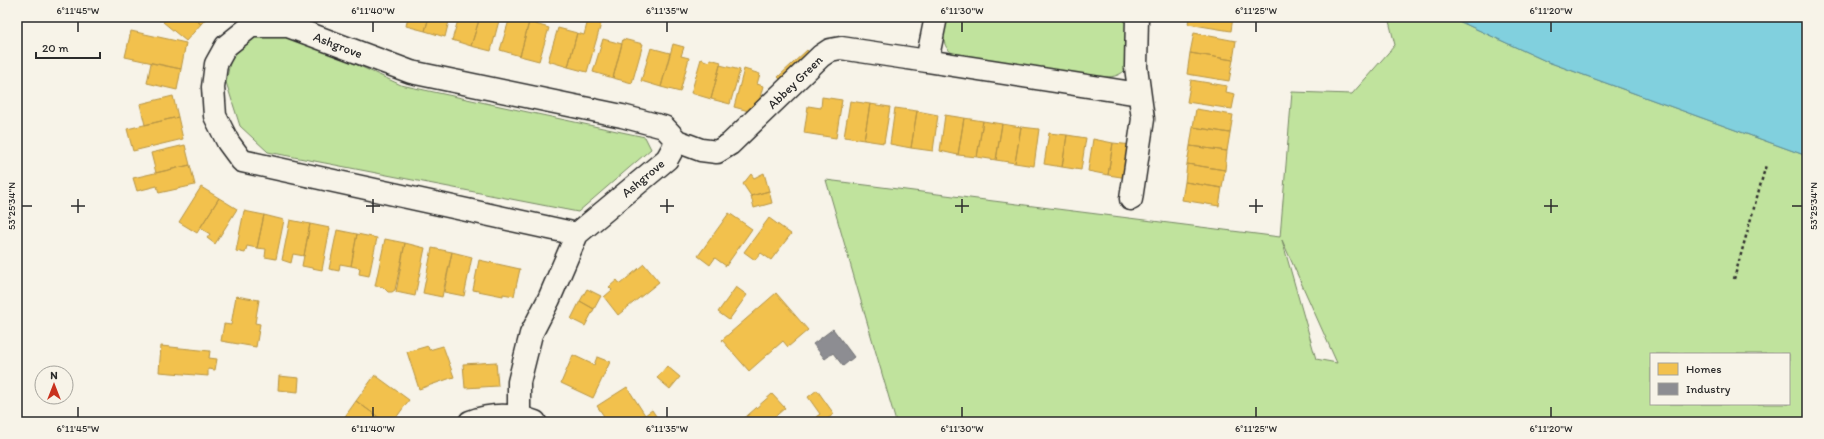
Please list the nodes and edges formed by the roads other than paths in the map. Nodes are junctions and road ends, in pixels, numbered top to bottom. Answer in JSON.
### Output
{"nodes":[{"id":1,"x":936,"y":17,"type":"edge"},
{"id":2,"x":1137,"y":17,"type":"edge"},
{"id":3,"x":927,"y":60,"type":"junction"},
{"id":4,"x":1139,"y":94,"type":"junction"},
{"id":5,"x":677,"y":142,"type":"junction"},
{"id":6,"x":1131,"y":199,"type":"dead end"},
{"id":7,"x":577,"y":234,"type":"junction"},
{"id":8,"x":527,"y":419,"type":"edge"},
{"id":9,"x":470,"y":422,"type":"edge"}],
"edges":[{"from":1,"to":3,"type":"street"},
{"from":2,"to":4,"type":"street"},
{"from":3,"to":4,"type":"street","name":"Abbey Green"},
{"from":3,"to":5,"type":"street","name":"Abbey Green"},
{"from":4,"to":6,"type":"street"},
{"from":5,"to":7,"type":"street","name":"Ashgrove"},
{"from":5,"to":7,"type":"street","name":"Ashgrove"},
{"from":7,"to":8,"type":"street","name":"Ashgrove"},
{"from":8,"to":9,"type":"street"}]}
